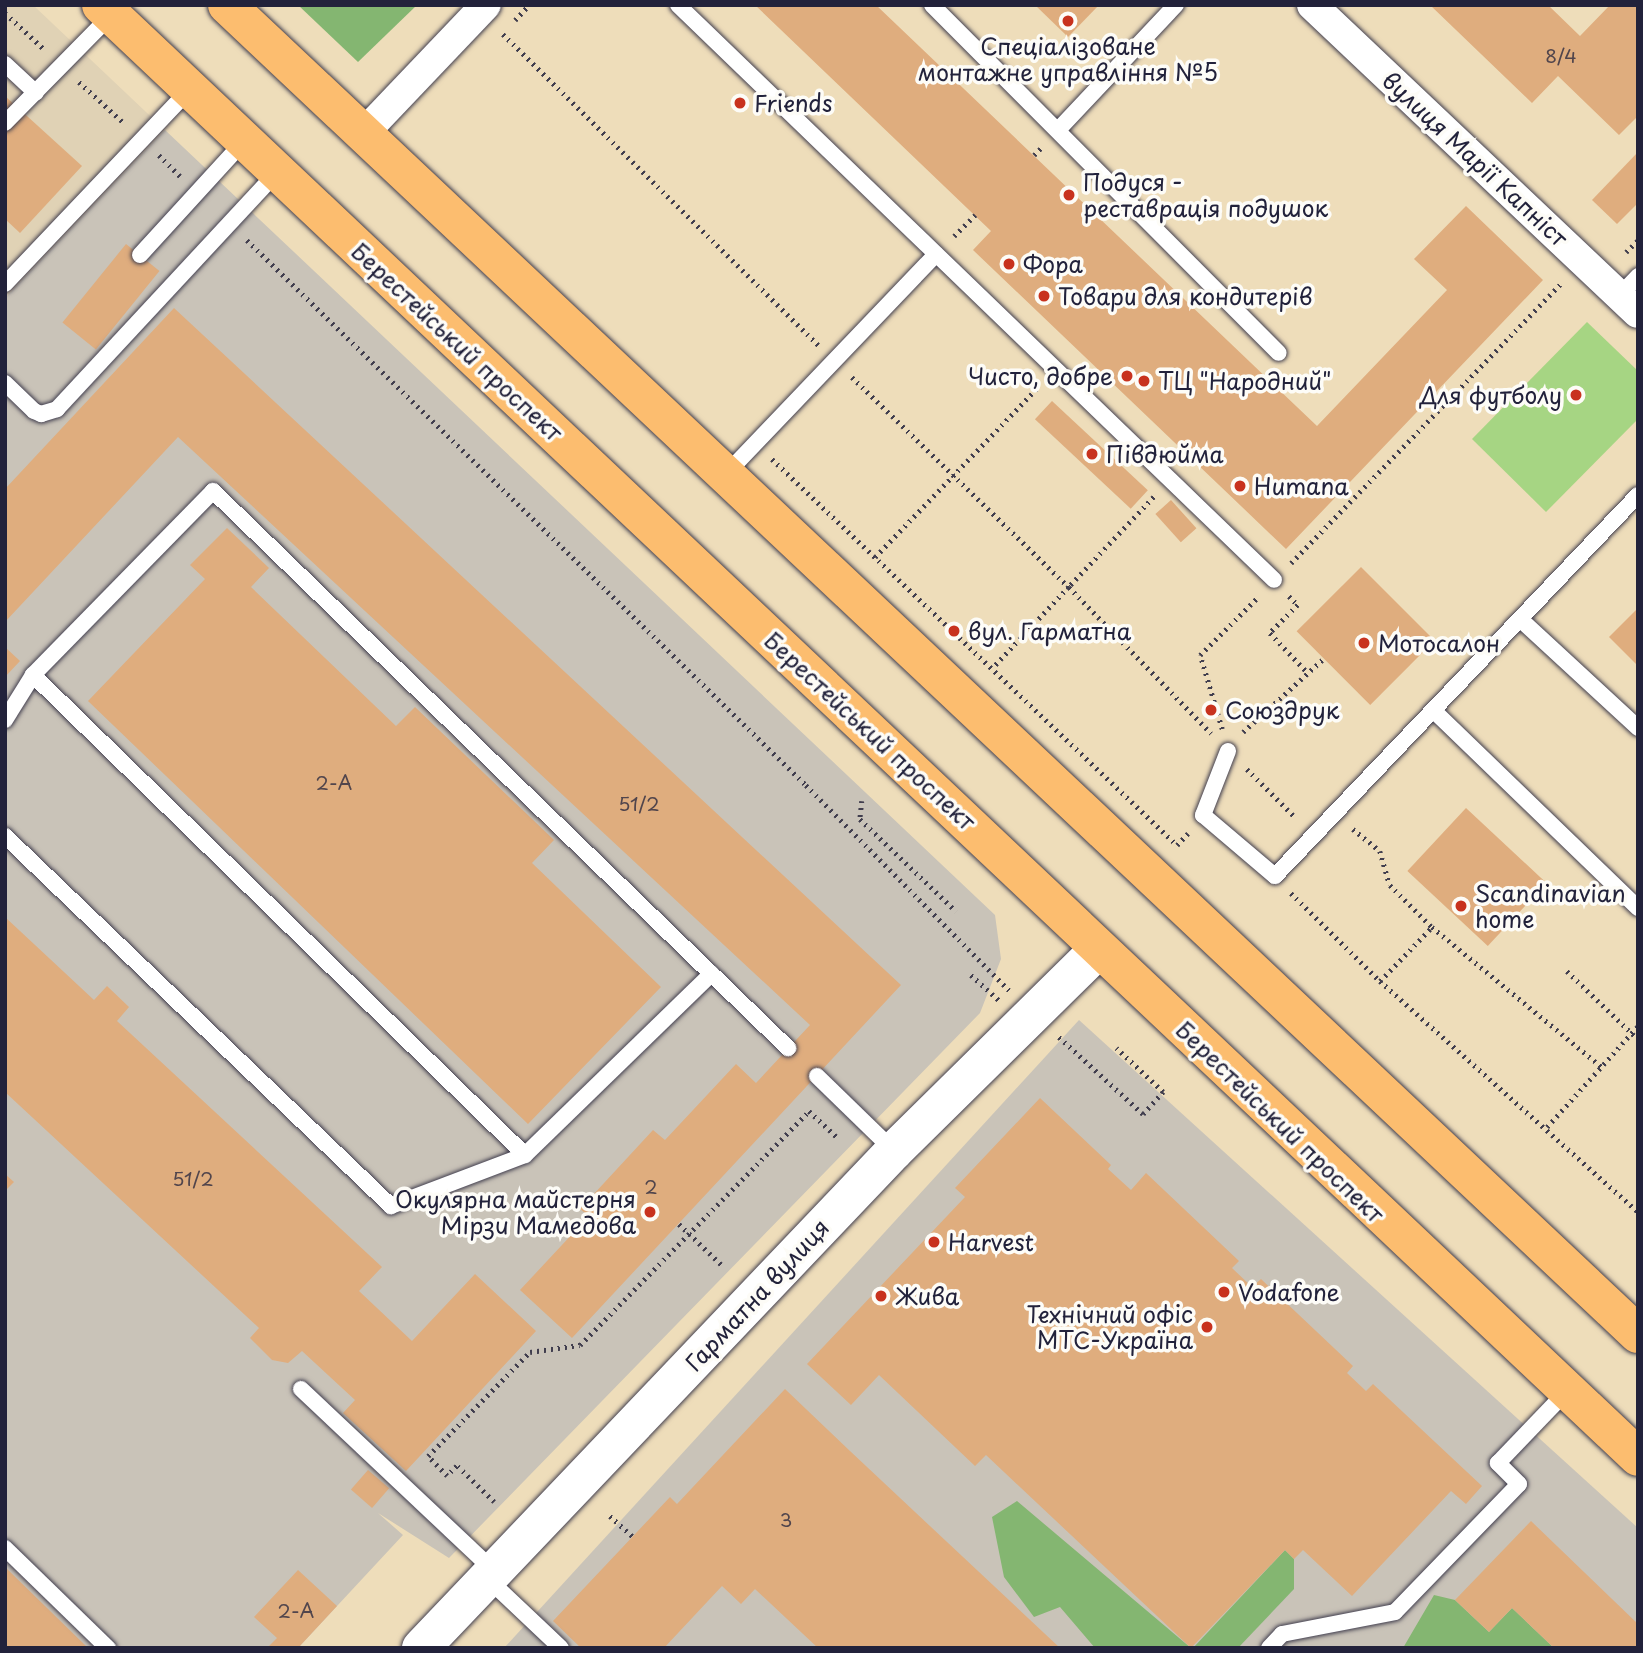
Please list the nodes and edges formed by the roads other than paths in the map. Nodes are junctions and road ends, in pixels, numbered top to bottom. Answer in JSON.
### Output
{"nodes":[{"id":1,"x":228,"y":5,"type":"edge"},
{"id":2,"x":486,"y":5,"type":"edge"},
{"id":3,"x":678,"y":5,"type":"edge"},
{"id":4,"x":932,"y":5,"type":"edge"},
{"id":5,"x":1176,"y":5,"type":"edge"},
{"id":6,"x":1312,"y":5,"type":"edge"},
{"id":7,"x":106,"y":10,"type":"edge"},
{"id":8,"x":5,"y":64,"type":"edge"},
{"id":9,"x":190,"y":89,"type":"junction"},
{"id":10,"x":36,"y":93,"type":"junction"},
{"id":11,"x":5,"y":123,"type":"edge"},
{"id":12,"x":1058,"y":130,"type":"junction"},
{"id":13,"x":363,"y":134,"type":"junction"},
{"id":14,"x":244,"y":141,"type":"junction"},
{"id":15,"x":277,"y":172,"type":"junction"},
{"id":16,"x":936,"y":254,"type":"junction"},
{"id":17,"x":140,"y":255,"type":"dead end"},
{"id":18,"x":5,"y":284,"type":"edge"},
{"id":19,"x":1632,"y":295,"type":"edge"},
{"id":20,"x":1279,"y":353,"type":"dead end"},
{"id":21,"x":5,"y":383,"type":"edge"},
{"id":22,"x":726,"y":474,"type":"junction"},
{"id":23,"x":1638,"y":495,"type":"edge"},
{"id":24,"x":1279,"y":586,"type":"road end"},
{"id":25,"x":1520,"y":619,"type":"junction"},
{"id":26,"x":33,"y":675,"type":"junction"},
{"id":27,"x":1433,"y":710,"type":"junction"},
{"id":28,"x":5,"y":720,"type":"edge"},
{"id":29,"x":1638,"y":728,"type":"edge"},
{"id":30,"x":1227,"y":748,"type":"road end"},
{"id":31,"x":5,"y":836,"type":"edge"},
{"id":32,"x":1638,"y":908,"type":"edge"},
{"id":33,"x":1098,"y":949,"type":"junction"},
{"id":34,"x":711,"y":974,"type":"junction"},
{"id":35,"x":788,"y":1048,"type":"dead end"},
{"id":36,"x":817,"y":1076,"type":"dead end"},
{"id":37,"x":894,"y":1151,"type":"junction"},
{"id":38,"x":525,"y":1155,"type":"junction"},
{"id":39,"x":1638,"y":1334,"type":"edge"},
{"id":40,"x":301,"y":1389,"type":"dead end"},
{"id":41,"x":1567,"y":1390,"type":"junction"},
{"id":42,"x":1638,"y":1457,"type":"edge"},
{"id":43,"x":5,"y":1548,"type":"edge"},
{"id":44,"x":491,"y":1576,"type":"junction"},
{"id":45,"x":108,"y":1648,"type":"edge"},
{"id":46,"x":421,"y":1648,"type":"edge"},
{"id":47,"x":561,"y":1648,"type":"edge"},
{"id":48,"x":1269,"y":1648,"type":"edge"}],
"edges":[{"from":1,"to":13,"type":"main road"},
{"from":2,"to":13,"type":"street"},
{"from":3,"to":16,"type":"lane"},
{"from":4,"to":12,"type":"lane"},
{"from":5,"to":12,"type":"lane"},
{"from":6,"to":19,"type":"street","name":"вулиця Марії Капніст"},
{"from":7,"to":9,"type":"main road","name":"Берестейський проспект"},
{"from":7,"to":10,"type":"lane"},
{"from":8,"to":10,"type":"lane"},
{"from":9,"to":14,"type":"main road","name":"Берестейський проспект"},
{"from":9,"to":18,"type":"lane"},
{"from":10,"to":11,"type":"lane"},
{"from":12,"to":20,"type":"lane"},
{"from":13,"to":22,"type":"main road"},
{"from":14,"to":15,"type":"main road","name":"Берестейський проспект"},
{"from":14,"to":17,"type":"lane"},
{"from":15,"to":21,"type":"lane"},
{"from":15,"to":33,"type":"main road","name":"Берестейський проспект"},
{"from":16,"to":22,"type":"lane"},
{"from":16,"to":24,"type":"lane"},
{"from":22,"to":39,"type":"main road"},
{"from":23,"to":25,"type":"lane"},
{"from":25,"to":27,"type":"lane"},
{"from":25,"to":29,"type":"lane"},
{"from":26,"to":28,"type":"lane"},
{"from":26,"to":34,"type":"lane"},
{"from":26,"to":38,"type":"lane"},
{"from":27,"to":30,"type":"lane"},
{"from":27,"to":32,"type":"lane"},
{"from":31,"to":38,"type":"lane"},
{"from":33,"to":37,"type":"street","name":"Гарматна вулиця"},
{"from":33,"to":41,"type":"main road","name":"Берестейський проспект"},
{"from":34,"to":35,"type":"lane"},
{"from":34,"to":38,"type":"lane"},
{"from":36,"to":37,"type":"lane"},
{"from":37,"to":44,"type":"street","name":"Гарматна вулиця"},
{"from":40,"to":44,"type":"lane"},
{"from":41,"to":42,"type":"main road","name":"Берестейський проспект"},
{"from":41,"to":48,"type":"lane"},
{"from":43,"to":45,"type":"lane"},
{"from":44,"to":46,"type":"street","name":"Гарматна вулиця"},
{"from":44,"to":47,"type":"lane"}]}
